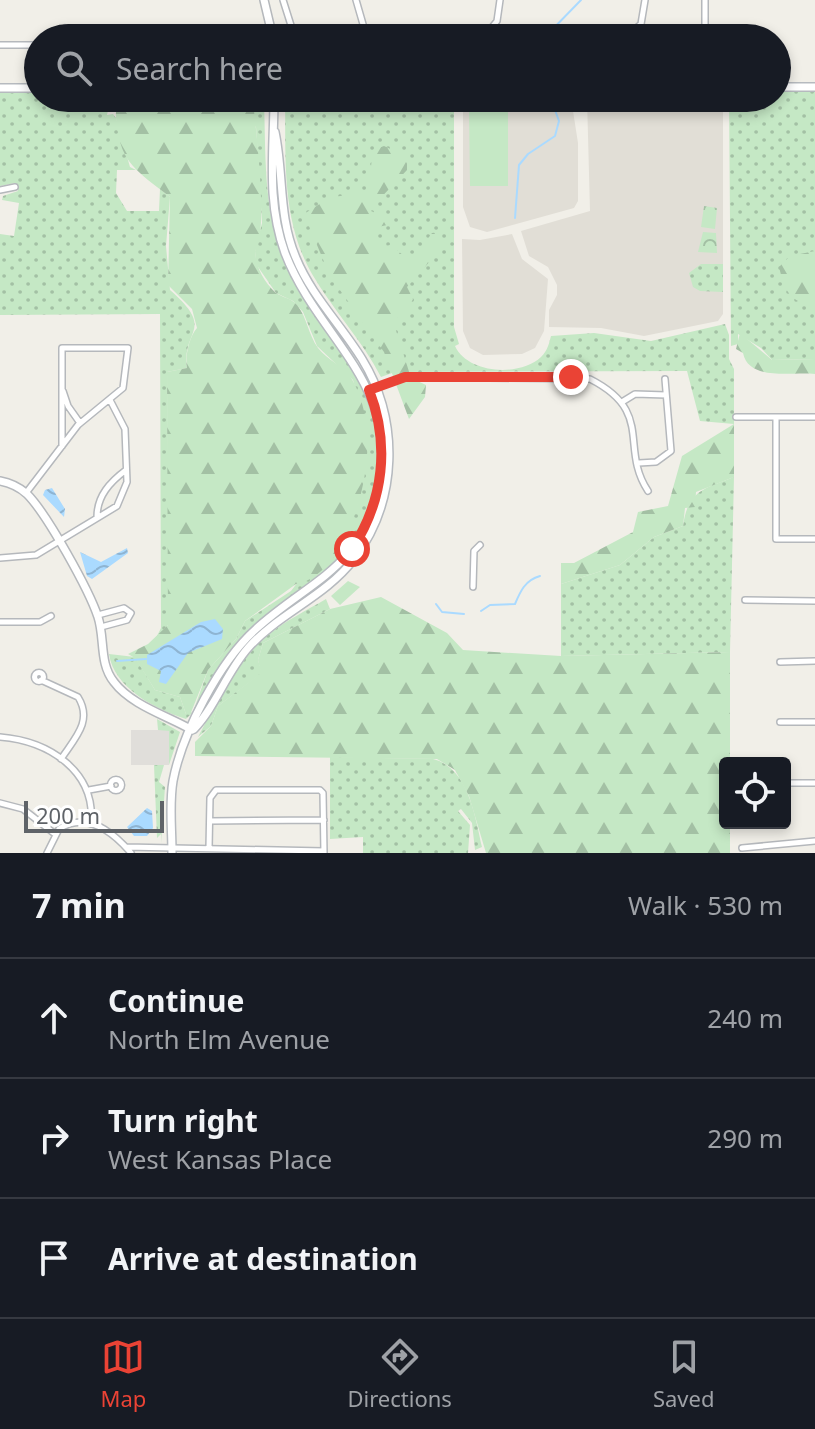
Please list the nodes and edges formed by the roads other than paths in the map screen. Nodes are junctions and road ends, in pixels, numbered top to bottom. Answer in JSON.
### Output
{"nodes":[{"id":1,"x":264,"y":0,"type":"edge"},
{"id":2,"x":283,"y":0,"type":"edge"},
{"id":3,"x":356,"y":0,"type":"edge"},
{"id":4,"x":500,"y":0,"type":"edge"},
{"id":5,"x":645,"y":0,"type":"edge"},
{"id":6,"x":705,"y":0,"type":"edge"},
{"id":7,"x":270,"y":24,"type":"edge"},
{"id":8,"x":291,"y":24,"type":"edge"},
{"id":9,"x":362,"y":24,"type":"edge"},
{"id":10,"x":495,"y":24,"type":"edge"},
{"id":11,"x":641,"y":24,"type":"edge"},
{"id":12,"x":705,"y":24,"type":"edge"},
{"id":13,"x":0,"y":45,"type":"edge"},
{"id":14,"x":24,"y":45,"type":"edge"},
{"id":15,"x":791,"y":87,"type":"edge"},
{"id":16,"x":815,"y":87,"type":"edge"},
{"id":17,"x":0,"y":88,"type":"edge"},
{"id":18,"x":24,"y":88,"type":"edge"},
{"id":19,"x":274,"y":112,"type":"edge"},
{"id":20,"x":15,"y":187,"type":"dead end"},
{"id":21,"x":0,"y":190,"type":"edge"},
{"id":22,"x":665,"y":379,"type":"dead end"},
{"id":23,"x":61,"y":386,"type":"junction"},
{"id":24,"x":373,"y":388,"type":"junction"},
{"id":25,"x":666,"y":395,"type":"junction"},
{"id":26,"x":110,"y":400,"type":"junction"},
{"id":27,"x":622,"y":402,"type":"junction"},
{"id":28,"x":736,"y":417,"type":"dead end"},
{"id":29,"x":776,"y":417,"type":"junction"},
{"id":30,"x":815,"y":417,"type":"edge"},
{"id":31,"x":80,"y":423,"type":"junction"},
{"id":32,"x":62,"y":446,"type":"junction"},
{"id":33,"x":639,"y":463,"type":"junction"},
{"id":34,"x":126,"y":469,"type":"junction"},
{"id":35,"x":0,"y":481,"type":"edge"},
{"id":36,"x":648,"y":491,"type":"dead end"},
{"id":37,"x":26,"y":493,"type":"junction"},
{"id":38,"x":97,"y":518,"type":"junction"},
{"id":39,"x":815,"y":539,"type":"edge"},
{"id":40,"x":58,"y":543,"type":"junction"},
{"id":41,"x":480,"y":545,"type":"dead end"},
{"id":42,"x":0,"y":558,"type":"edge"},
{"id":43,"x":473,"y":587,"type":"dead end"},
{"id":44,"x":745,"y":600,"type":"dead end"},
{"id":45,"x":815,"y":601,"type":"edge"},
{"id":46,"x":98,"y":615,"type":"junction"},
{"id":47,"x":51,"y":616,"type":"dead end"},
{"id":48,"x":0,"y":622,"type":"edge"},
{"id":49,"x":101,"y":627,"type":"junction"},
{"id":50,"x":815,"y":661,"type":"edge"},
{"id":51,"x":780,"y":662,"type":"dead end"},
{"id":52,"x":41,"y":680,"type":"dead end"},
{"id":53,"x":780,"y":722,"type":"dead end"},
{"id":54,"x":815,"y":722,"type":"edge"},
{"id":55,"x":192,"y":730,"type":"junction"},
{"id":56,"x":0,"y":737,"type":"edge"},
{"id":57,"x":61,"y":759,"type":"junction"},
{"id":58,"x":791,"y":783,"type":"edge"},
{"id":59,"x":815,"y":783,"type":"edge"},
{"id":60,"x":111,"y":786,"type":"dead end"},
{"id":61,"x":89,"y":790,"type":"junction"},
{"id":62,"x":0,"y":803,"type":"edge"},
{"id":63,"x":324,"y":820,"type":"junction"},
{"id":64,"x":210,"y":821,"type":"junction"},
{"id":65,"x":91,"y":824,"type":"junction"},
{"id":66,"x":55,"y":834,"type":"junction"},
{"id":67,"x":815,"y":841,"type":"edge"},
{"id":68,"x":126,"y":847,"type":"junction"},
{"id":69,"x":209,"y":848,"type":"junction"},
{"id":70,"x":742,"y":848,"type":"dead end"},
{"id":71,"x":172,"y":851,"type":"edge"},
{"id":72,"x":324,"y":852,"type":"edge"},
{"id":73,"x":47,"y":853,"type":"edge"},
{"id":74,"x":121,"y":853,"type":"edge"},
{"id":75,"x":131,"y":853,"type":"edge"}],
"edges":[{"from":1,"to":7,"type":"main road"},
{"from":2,"to":8,"type":"street"},
{"from":3,"to":9,"type":"street"},
{"from":4,"to":10,"type":"street"},
{"from":5,"to":11,"type":"street"},
{"from":6,"to":12,"type":"street"},
{"from":13,"to":14,"type":"street"},
{"from":15,"to":16,"type":"main road"},
{"from":17,"to":18,"type":"main road"},
{"from":19,"to":24,"type":"main road"},
{"from":20,"to":21,"type":"street"},
{"from":22,"to":25,"type":"street"},
{"from":23,"to":26,"type":"street"},
{"from":23,"to":31,"type":"street"},
{"from":23,"to":32,"type":"street"},
{"from":24,"to":27,"type":"street"},
{"from":24,"to":55,"type":"main road"},
{"from":25,"to":27,"type":"street"},
{"from":25,"to":33,"type":"street"},
{"from":26,"to":31,"type":"street"},
{"from":26,"to":34,"type":"street"},
{"from":27,"to":33,"type":"street"},
{"from":28,"to":29,"type":"street"},
{"from":29,"to":30,"type":"street"},
{"from":29,"to":39,"type":"street"},
{"from":31,"to":32,"type":"street"},
{"from":32,"to":37,"type":"street"},
{"from":33,"to":36,"type":"street"},
{"from":34,"to":38,"type":"street"},
{"from":34,"to":38,"type":"street"},
{"from":35,"to":37,"type":"main road"},
{"from":37,"to":40,"type":"main road"},
{"from":38,"to":40,"type":"street"},
{"from":40,"to":42,"type":"street"},
{"from":40,"to":46,"type":"main road"},
{"from":41,"to":43,"type":"street"},
{"from":44,"to":45,"type":"street"},
{"from":46,"to":49,"type":"main road"},
{"from":46,"to":49,"type":"street"},
{"from":47,"to":48,"type":"street"},
{"from":49,"to":55,"type":"main road"},
{"from":50,"to":51,"type":"street"},
{"from":52,"to":57,"type":"street"},
{"from":53,"to":54,"type":"street"},
{"from":55,"to":71,"type":"main road"},
{"from":56,"to":57,"type":"street"},
{"from":57,"to":61,"type":"street"},
{"from":58,"to":59,"type":"street"},
{"from":60,"to":61,"type":"street"},
{"from":61,"to":65,"type":"street"},
{"from":62,"to":66,"type":"street"},
{"from":63,"to":64,"type":"street"},
{"from":63,"to":64,"type":"street"},
{"from":63,"to":72,"type":"street"},
{"from":64,"to":69,"type":"street"},
{"from":65,"to":66,"type":"street"},
{"from":65,"to":68,"type":"street"},
{"from":66,"to":73,"type":"street"},
{"from":67,"to":70,"type":"street"},
{"from":68,"to":71,"type":"street"},
{"from":68,"to":74,"type":"street"},
{"from":68,"to":75,"type":"street"},
{"from":69,"to":71,"type":"street"},
{"from":69,"to":72,"type":"street"}]}
